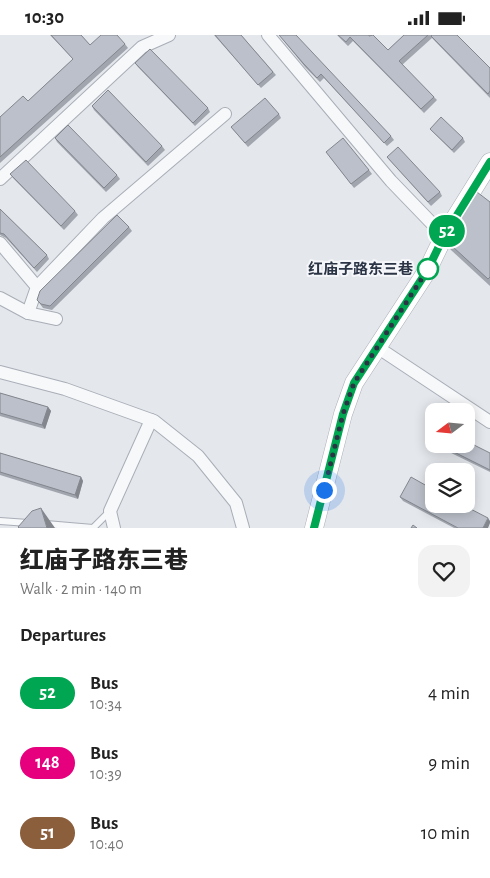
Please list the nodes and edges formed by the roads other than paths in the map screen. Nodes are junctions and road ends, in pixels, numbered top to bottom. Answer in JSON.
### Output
{"nodes":[{"id":1,"x":169,"y":35,"type":"edge"},
{"id":2,"x":268,"y":35,"type":"edge"},
{"id":3,"x":225,"y":114,"type":"dead end"},
{"id":4,"x":490,"y":162,"type":"edge"},
{"id":5,"x":0,"y":179,"type":"edge"},
{"id":6,"x":444,"y":236,"type":"junction"},
{"id":7,"x":0,"y":243,"type":"edge"},
{"id":8,"x":37,"y":287,"type":"junction"},
{"id":9,"x":0,"y":298,"type":"edge"},
{"id":10,"x":28,"y":313,"type":"junction"},
{"id":11,"x":56,"y":319,"type":"dead end"},
{"id":12,"x":377,"y":347,"type":"junction"},
{"id":13,"x":0,"y":372,"type":"edge"},
{"id":14,"x":151,"y":420,"type":"junction"},
{"id":15,"x":490,"y":422,"type":"edge"},
{"id":16,"x":110,"y":511,"type":"junction"},
{"id":17,"x":0,"y":521,"type":"edge"},
{"id":18,"x":114,"y":528,"type":"edge"},
{"id":19,"x":243,"y":528,"type":"edge"},
{"id":20,"x":314,"y":528,"type":"edge"}],
"edges":[{"from":1,"to":5,"type":"street"},
{"from":2,"to":6,"type":"street"},
{"from":3,"to":8,"type":"street"},
{"from":4,"to":6,"type":"street"},
{"from":6,"to":12,"type":"street"},
{"from":7,"to":8,"type":"street"},
{"from":8,"to":10,"type":"street"},
{"from":9,"to":10,"type":"street"},
{"from":10,"to":11,"type":"street"},
{"from":12,"to":15,"type":"street"},
{"from":12,"to":20,"type":"street"},
{"from":13,"to":14,"type":"street"},
{"from":14,"to":16,"type":"street"},
{"from":14,"to":19,"type":"street"},
{"from":16,"to":17,"type":"lane"},
{"from":16,"to":18,"type":"street"}]}
